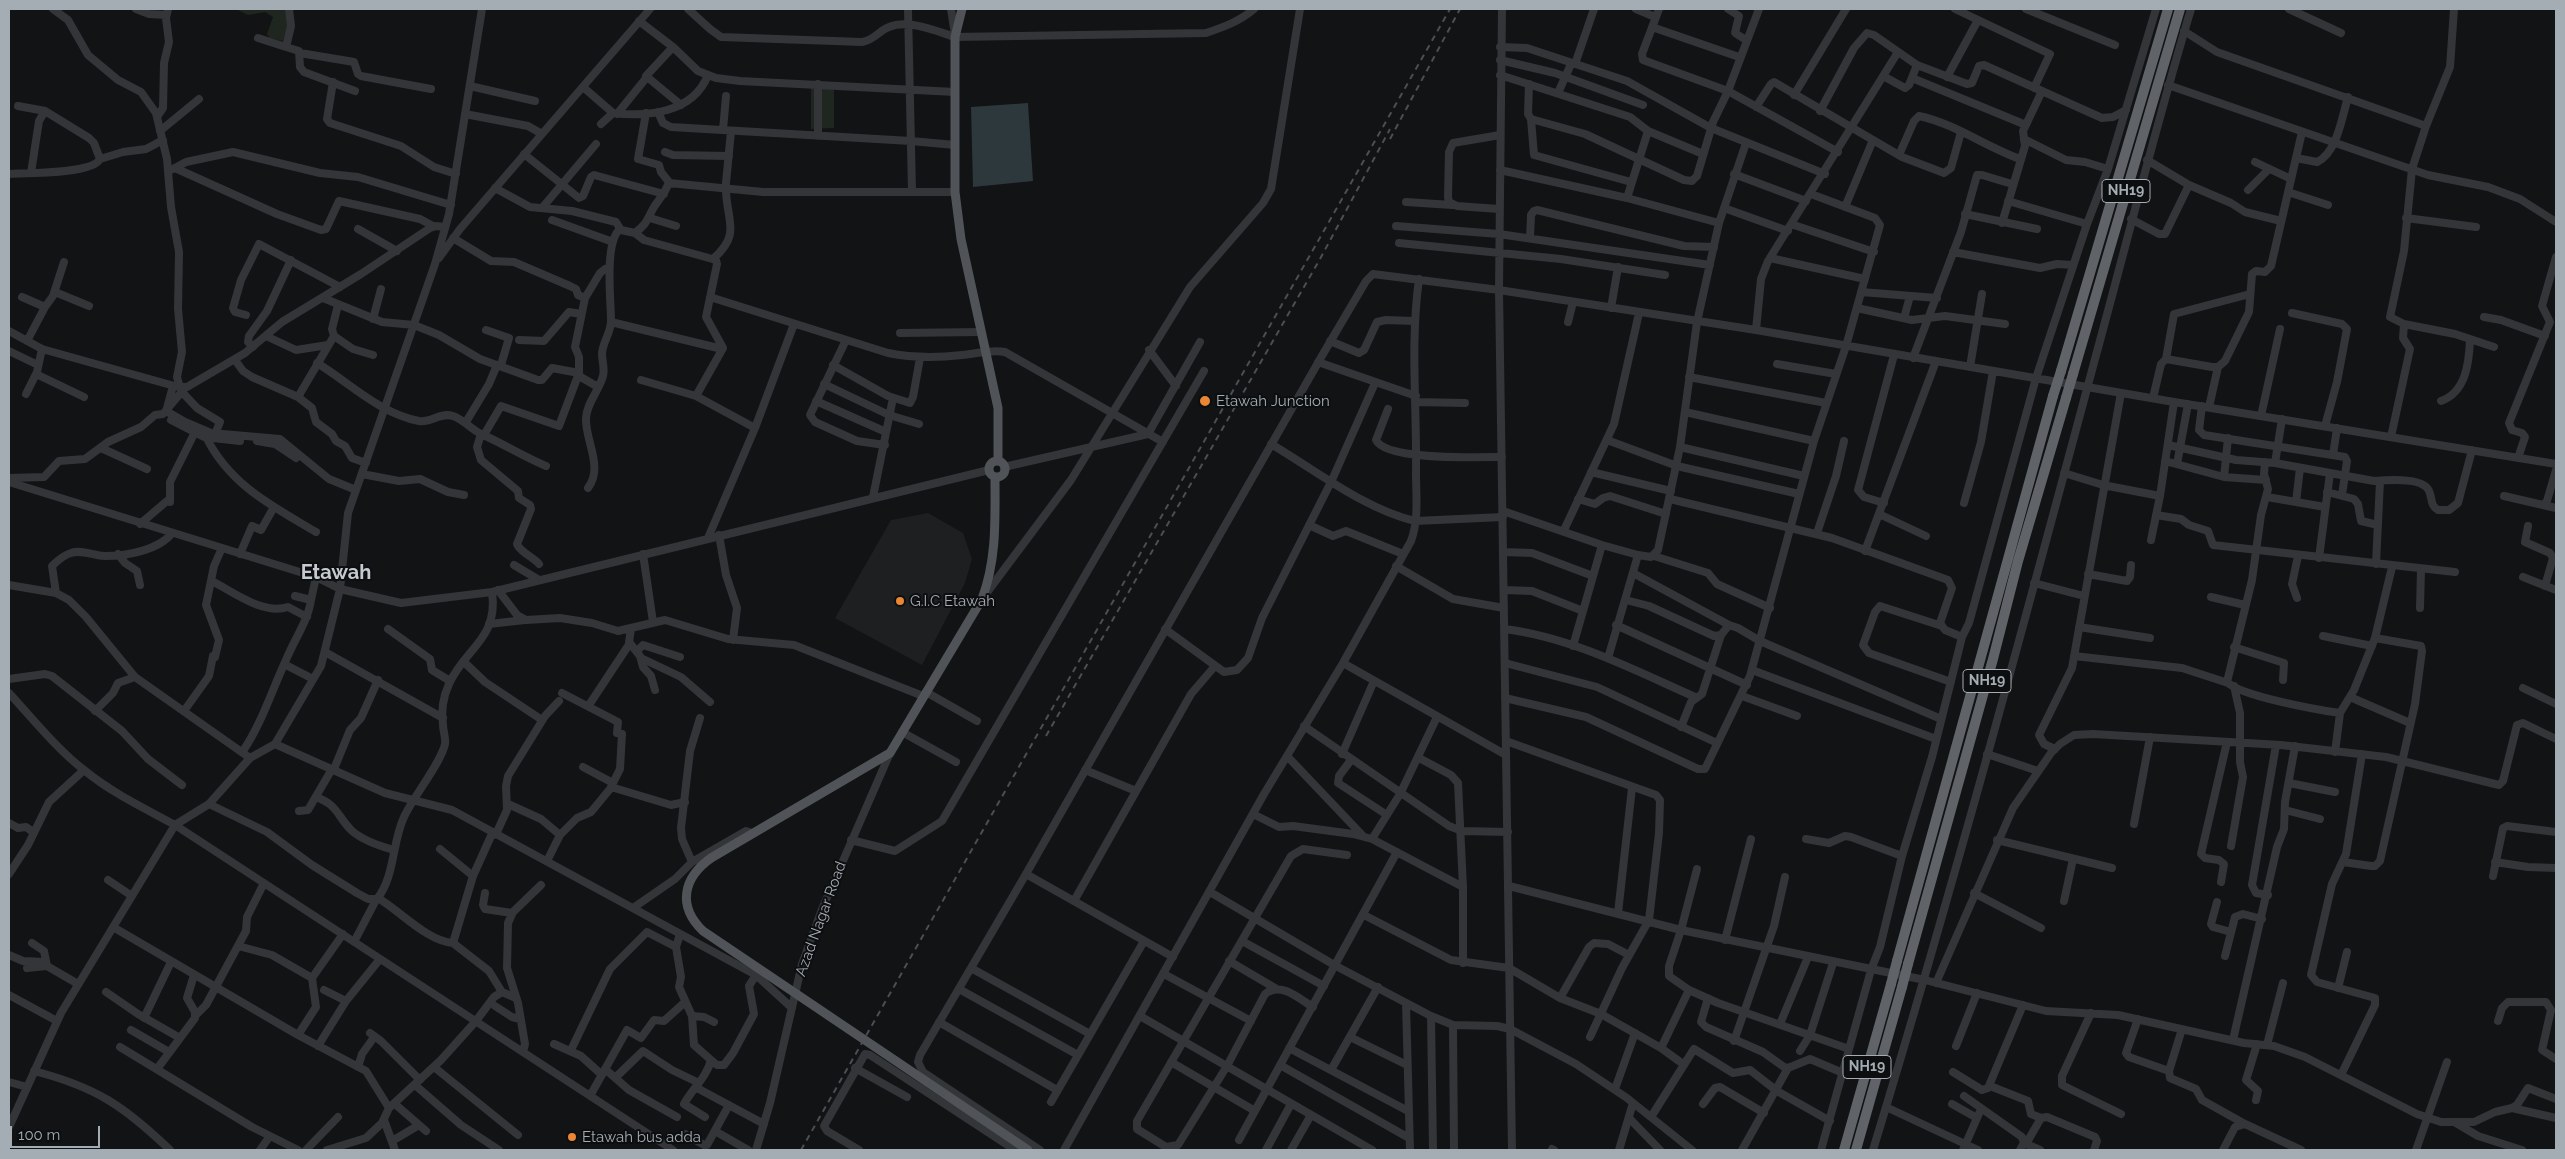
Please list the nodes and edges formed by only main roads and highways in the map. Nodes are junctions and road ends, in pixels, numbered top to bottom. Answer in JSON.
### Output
{"nodes":[{"id":1,"x":962,"y":9,"type":"edge"},
{"id":2,"x":2168,"y":9,"type":"edge"},
{"id":3,"x":2180,"y":9,"type":"edge"},
{"id":4,"x":1001,"y":464,"type":"junction"},
{"id":5,"x":992,"y":473,"type":"junction"},
{"id":6,"x":1028,"y":1150,"type":"edge"},
{"id":7,"x":1844,"y":1150,"type":"edge"},
{"id":8,"x":1856,"y":1150,"type":"edge"}],
"edges":[{"from":1,"to":4,"type":"main road"},
{"from":2,"to":7,"type":"highway","number":"NH19","bridge":true},
{"from":3,"to":8,"type":"highway","number":"NH19","bridge":true},
{"from":4,"to":5,"type":"main road"},
{"from":4,"to":5,"type":"main road"},
{"from":5,"to":6,"type":"main road","bridge":true}]}
